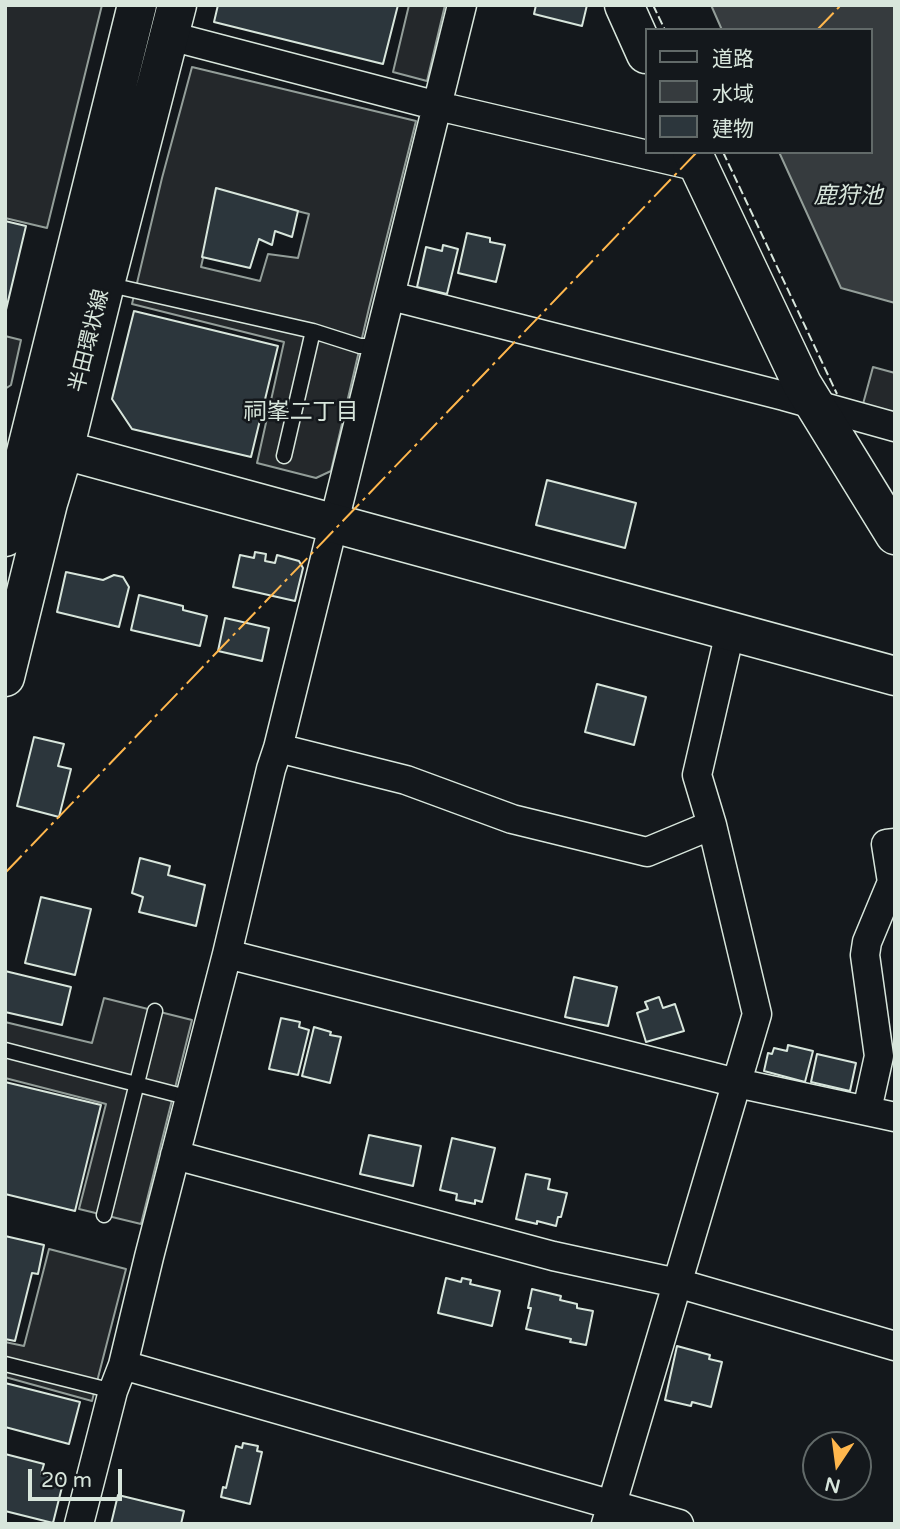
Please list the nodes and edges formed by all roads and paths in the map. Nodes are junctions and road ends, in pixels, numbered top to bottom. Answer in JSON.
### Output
{"nodes":[{"id":1,"x":137,"y":5,"type":"edge"},
{"id":2,"x":462,"y":5,"type":"edge"},
{"id":3,"x":624,"y":5,"type":"edge"},
{"id":4,"x":173,"y":21,"type":"edge"},
{"id":5,"x":645,"y":52,"type":"edge"},
{"id":6,"x":438,"y":106,"type":"junction"},
{"id":7,"x":645,"y":149,"type":"edge"},
{"id":8,"x":666,"y":154,"type":"edge"},
{"id":9,"x":695,"y":160,"type":"edge"},
{"id":10,"x":104,"y":284,"type":"junction"},
{"id":11,"x":391,"y":296,"type":"junction"},
{"id":12,"x":313,"y":331,"type":"junction"},
{"id":13,"x":376,"y":346,"type":"junction"},
{"id":14,"x":816,"y":405,"type":"junction"},
{"id":15,"x":895,"y":427,"type":"edge"},
{"id":16,"x":33,"y":441,"type":"edge"},
{"id":17,"x":284,"y":456,"type":"dead end"},
{"id":18,"x":334,"y":523,"type":"junction"},
{"id":19,"x":895,"y":535,"type":"edge"},
{"id":20,"x":5,"y":537,"type":"edge"},
{"id":21,"x":730,"y":632,"type":"junction"},
{"id":22,"x":893,"y":668,"type":"edge"},
{"id":23,"x":5,"y":677,"type":"edge"},
{"id":24,"x":278,"y":748,"type":"junction"},
{"id":25,"x":712,"y":825,"type":"junction"},
{"id":26,"x":895,"y":842,"type":"edge"},
{"id":27,"x":227,"y":954,"type":"junction"},
{"id":28,"x":155,"y":1011,"type":"dead end"},
{"id":29,"x":5,"y":1050,"type":"edge"},
{"id":30,"x":737,"y":1083,"type":"junction"},
{"id":31,"x":138,"y":1084,"type":"junction"},
{"id":32,"x":190,"y":1098,"type":"junction"},
{"id":33,"x":867,"y":1110,"type":"junction"},
{"id":34,"x":895,"y":1117,"type":"edge"},
{"id":35,"x":175,"y":1155,"type":"junction"},
{"id":36,"x":104,"y":1215,"type":"dead end"},
{"id":37,"x":677,"y":1283,"type":"junction"},
{"id":38,"x":895,"y":1346,"type":"edge"},
{"id":39,"x":5,"y":1364,"type":"edge"},
{"id":40,"x":123,"y":1365,"type":"junction"},
{"id":41,"x":113,"y":1391,"type":"junction"},
{"id":42,"x":609,"y":1514,"type":"edge"},
{"id":43,"x":79,"y":1524,"type":"edge"},
{"id":44,"x":679,"y":1524,"type":"edge"}],
"edges":[{"from":1,"to":16,"type":"street","name":"半田環状線"},
{"from":2,"to":6,"type":"street"},
{"from":3,"to":5,"type":"street"},
{"from":4,"to":6,"type":"street"},
{"from":4,"to":10,"type":"street","name":"半田環状線"},
{"from":6,"to":7,"type":"street"},
{"from":6,"to":11,"type":"street"},
{"from":8,"to":9,"type":"street"},
{"from":9,"to":14,"type":"street"},
{"from":10,"to":12,"type":"lane"},
{"from":10,"to":16,"type":"street","name":"半田環状線"},
{"from":11,"to":13,"type":"street"},
{"from":11,"to":14,"type":"street"},
{"from":12,"to":13,"type":"lane"},
{"from":12,"to":17,"type":"lane"},
{"from":13,"to":18,"type":"street"},
{"from":14,"to":15,"type":"street"},
{"from":14,"to":19,"type":"street"},
{"from":16,"to":18,"type":"street"},
{"from":16,"to":20,"type":"street","name":"半田環状線"},
{"from":16,"to":23,"type":"street","name":"半田環状線"},
{"from":18,"to":21,"type":"street"},
{"from":18,"to":24,"type":"street"},
{"from":21,"to":22,"type":"street"},
{"from":21,"to":25,"type":"street"},
{"from":24,"to":25,"type":"street"},
{"from":24,"to":27,"type":"street"},
{"from":25,"to":30,"type":"street"},
{"from":26,"to":33,"type":"street"},
{"from":27,"to":30,"type":"street"},
{"from":27,"to":32,"type":"street"},
{"from":28,"to":31,"type":"lane"},
{"from":29,"to":31,"type":"lane"},
{"from":30,"to":33,"type":"street"},
{"from":30,"to":37,"type":"street"},
{"from":31,"to":32,"type":"lane"},
{"from":31,"to":36,"type":"lane"},
{"from":32,"to":35,"type":"street"},
{"from":33,"to":34,"type":"street"},
{"from":35,"to":37,"type":"street"},
{"from":35,"to":40,"type":"street"},
{"from":37,"to":38,"type":"street"},
{"from":37,"to":42,"type":"street"},
{"from":39,"to":41,"type":"lane"},
{"from":40,"to":41,"type":"street"},
{"from":40,"to":42,"type":"street"},
{"from":41,"to":43,"type":"street"},
{"from":42,"to":44,"type":"street"}]}
